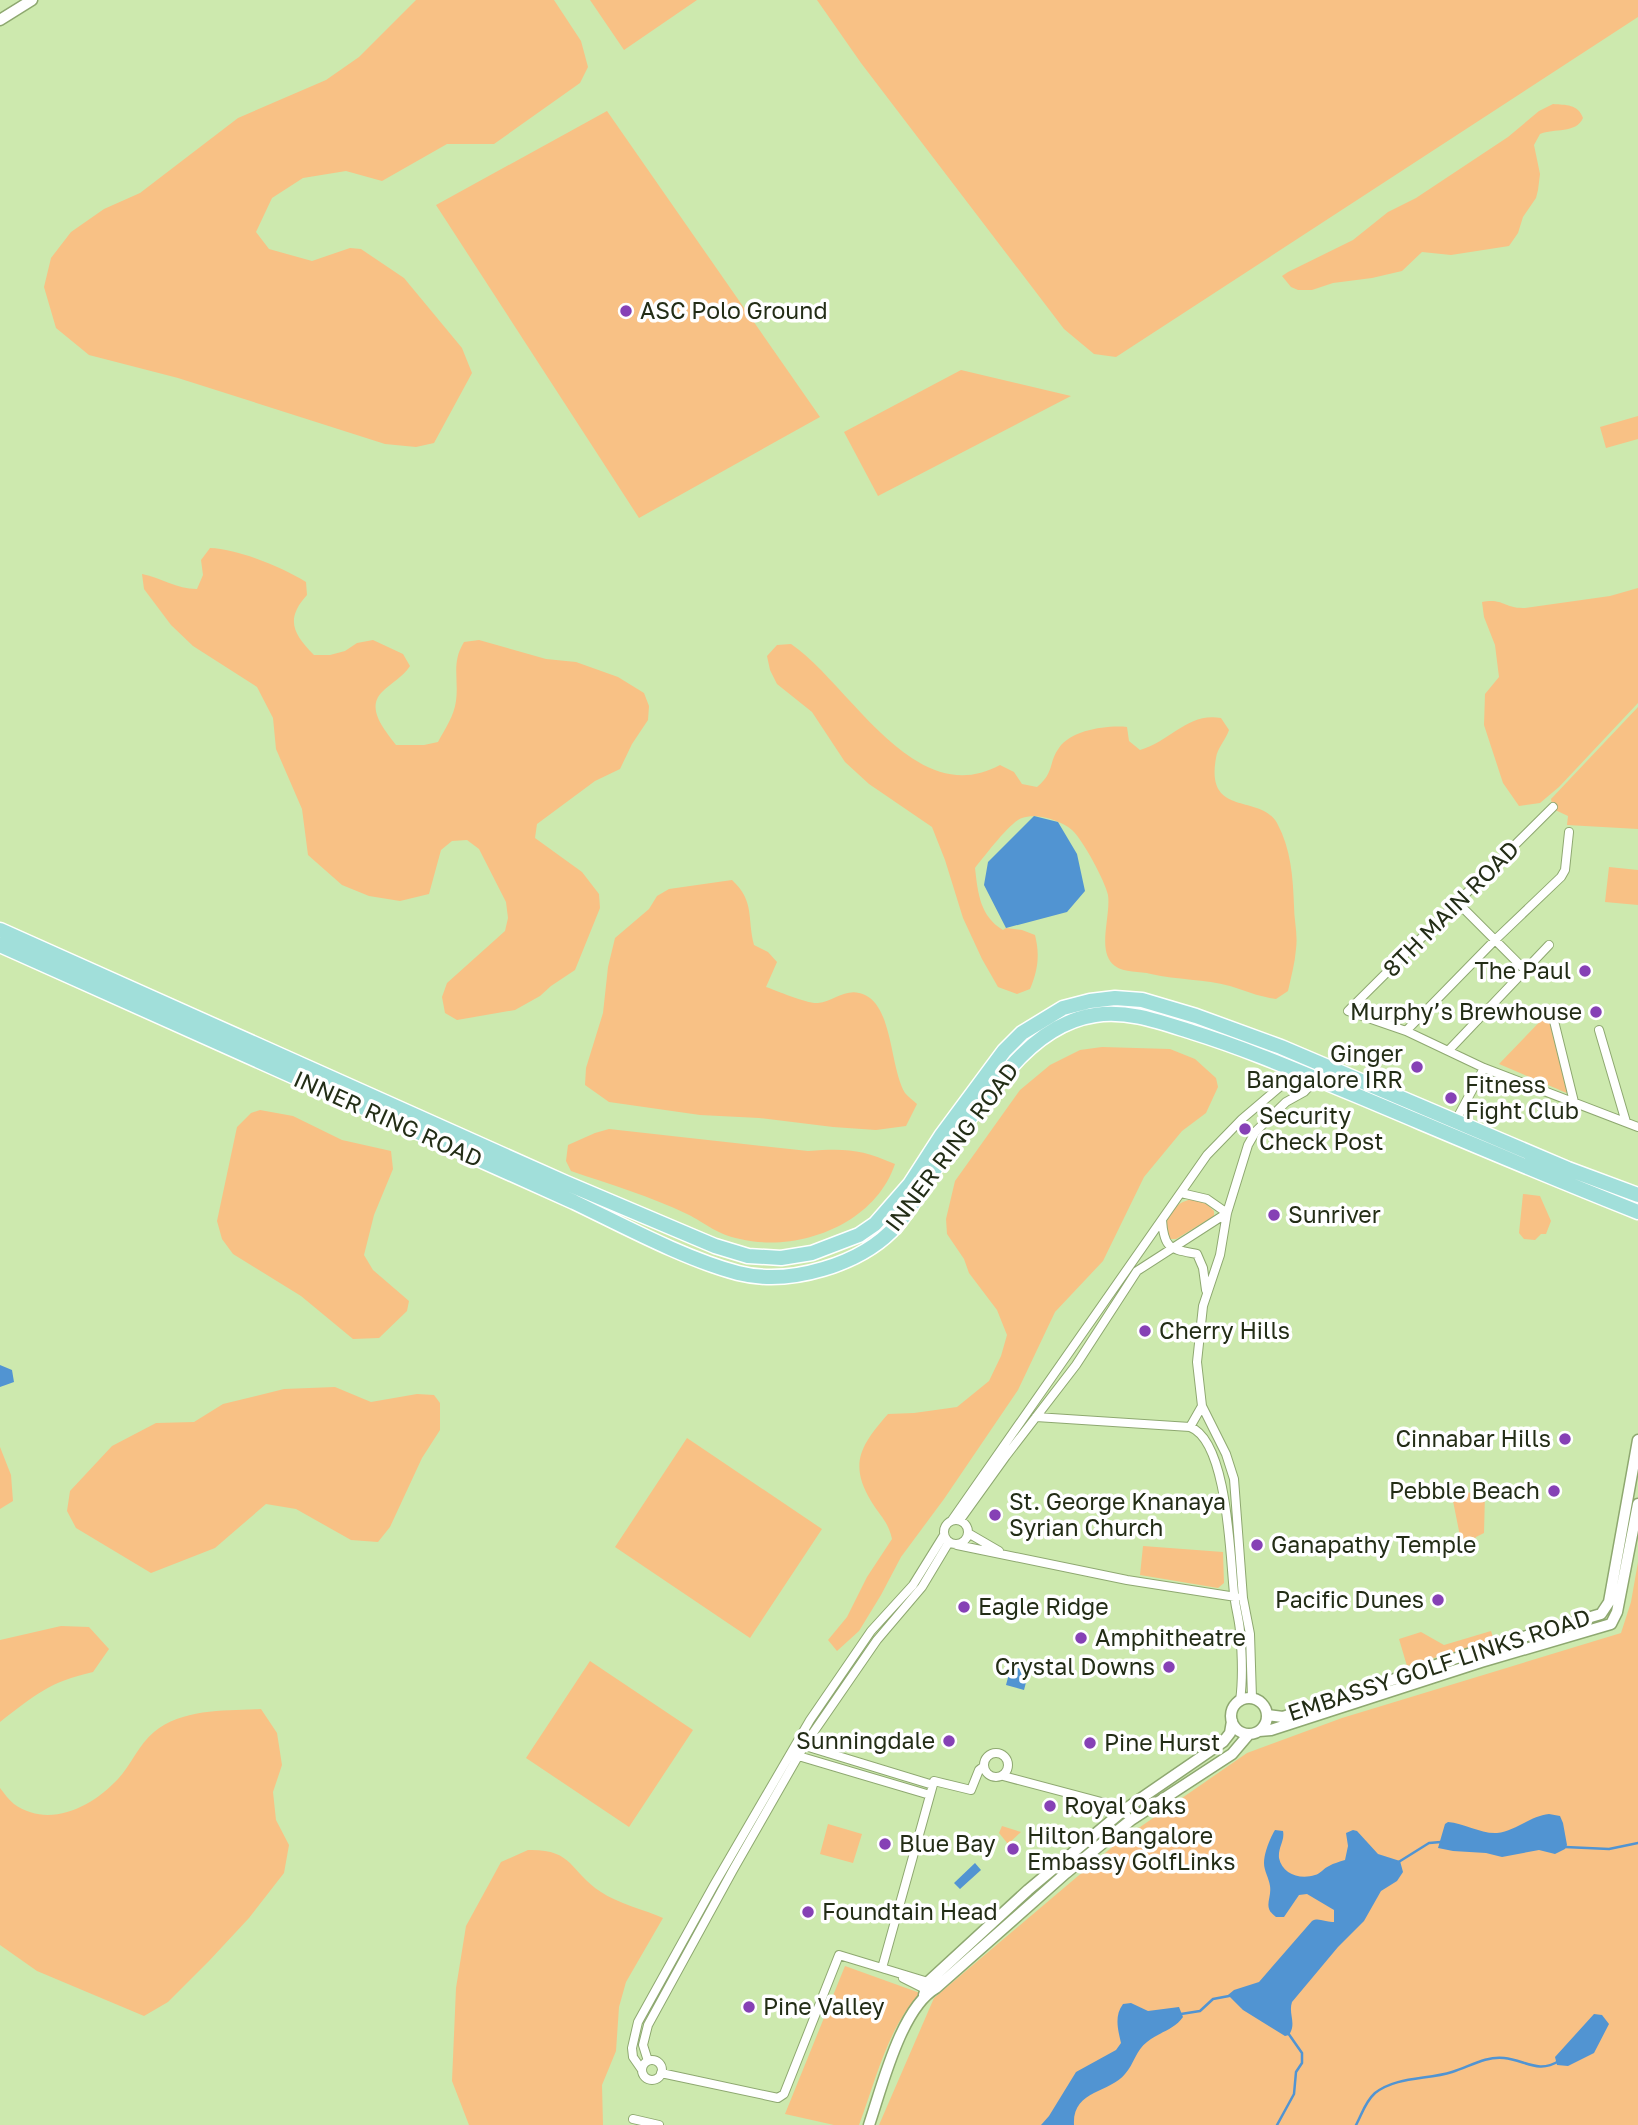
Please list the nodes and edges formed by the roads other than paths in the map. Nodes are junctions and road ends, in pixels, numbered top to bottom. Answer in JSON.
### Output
{"nodes":[{"id":1,"x":29,"y":1,"type":"edge"},
{"id":2,"x":0,"y":20,"type":"edge"},
{"id":3,"x":1553,"y":807,"type":"dead end"},
{"id":4,"x":1569,"y":832,"type":"dead end"},
{"id":5,"x":1457,"y":902,"type":"junction"},
{"id":6,"x":0,"y":930,"type":"edge"},
{"id":7,"x":1495,"y":940,"type":"junction"},
{"id":8,"x":1549,"y":944,"type":"dead end"},
{"id":9,"x":0,"y":945,"type":"edge"},
{"id":10,"x":1525,"y":970,"type":"junction"},
{"id":11,"x":1554,"y":1021,"type":"dead end"},
{"id":12,"x":1599,"y":1030,"type":"dead end"},
{"id":13,"x":1406,"y":1031,"type":"junction"},
{"id":14,"x":1449,"y":1050,"type":"junction"},
{"id":15,"x":1281,"y":1062,"type":"junction"},
{"id":16,"x":1484,"y":1068,"type":"junction"},
{"id":17,"x":1318,"y":1077,"type":"junction"},
{"id":18,"x":1574,"y":1102,"type":"junction"},
{"id":19,"x":1455,"y":1122,"type":"junction"},
{"id":20,"x":1626,"y":1122,"type":"junction"},
{"id":21,"x":1638,"y":1126,"type":"edge"},
{"id":22,"x":563,"y":1189,"type":"junction"},
{"id":23,"x":1181,"y":1193,"type":"junction"},
{"id":24,"x":1638,"y":1195,"type":"edge"},
{"id":25,"x":1638,"y":1212,"type":"edge"},
{"id":26,"x":1227,"y":1213,"type":"junction"},
{"id":27,"x":1161,"y":1220,"type":"junction"},
{"id":28,"x":1172,"y":1249,"type":"junction"},
{"id":29,"x":1206,"y":1293,"type":"junction"},
{"id":30,"x":1202,"y":1406,"type":"junction"},
{"id":31,"x":1035,"y":1417,"type":"junction"},
{"id":32,"x":1190,"y":1427,"type":"junction"},
{"id":33,"x":1638,"y":1440,"type":"edge"},
{"id":34,"x":1638,"y":1504,"type":"edge"},
{"id":35,"x":956,"y":1520,"type":"junction"},
{"id":36,"x":968,"y":1533,"type":"junction"},
{"id":37,"x":950,"y":1541,"type":"junction"},
{"id":38,"x":1005,"y":1554,"type":"junction"},
{"id":39,"x":1238,"y":1597,"type":"junction"},
{"id":40,"x":1252,"y":1698,"type":"junction"},
{"id":41,"x":1240,"y":1701,"type":"junction"},
{"id":42,"x":1267,"y":1715,"type":"junction"},
{"id":43,"x":1232,"y":1721,"type":"junction"},
{"id":44,"x":1254,"y":1733,"type":"junction"},
{"id":45,"x":800,"y":1744,"type":"junction"},
{"id":46,"x":794,"y":1755,"type":"junction"},
{"id":47,"x":984,"y":1766,"type":"junction"},
{"id":48,"x":1003,"y":1776,"type":"junction"},
{"id":49,"x":933,"y":1785,"type":"junction"},
{"id":50,"x":930,"y":1795,"type":"junction"},
{"id":51,"x":1124,"y":1810,"type":"junction"},
{"id":52,"x":1131,"y":1820,"type":"junction"},
{"id":53,"x":1035,"y":1884,"type":"junction"},
{"id":54,"x":1045,"y":1892,"type":"junction"},
{"id":55,"x":882,"y":1968,"type":"junction"},
{"id":56,"x":928,"y":1989,"type":"junction"},
{"id":57,"x":648,"y":2061,"type":"junction"},
{"id":58,"x":642,"y":2070,"type":"junction"},
{"id":59,"x":661,"y":2073,"type":"junction"},
{"id":60,"x":634,"y":2119,"type":"dead end"},
{"id":61,"x":659,"y":2125,"type":"edge"},
{"id":62,"x":869,"y":2125,"type":"edge"}],
"edges":[{"from":1,"to":2,"type":"street"},
{"from":3,"to":5,"type":"street","name":"8TH MAIN ROAD"},
{"from":4,"to":7,"type":"street"},
{"from":5,"to":7,"type":"street"},
{"from":5,"to":13,"type":"street","name":"8TH MAIN ROAD"},
{"from":6,"to":22,"type":"main road","name":"INNER RING ROAD"},
{"from":7,"to":10,"type":"street"},
{"from":7,"to":13,"type":"street"},
{"from":8,"to":10,"type":"street"},
{"from":9,"to":22,"type":"main road","name":"INNER RING ROAD"},
{"from":10,"to":14,"type":"street"},
{"from":11,"to":18,"type":"street"},
{"from":12,"to":20,"type":"street"},
{"from":13,"to":14,"type":"street"},
{"from":14,"to":16,"type":"street"},
{"from":15,"to":17,"type":"main road","name":"INNER RING ROAD"},
{"from":15,"to":22,"type":"main road","name":"INNER RING ROAD"},
{"from":15,"to":23,"type":"street"},
{"from":16,"to":18,"type":"street"},
{"from":16,"to":19,"type":"street"},
{"from":17,"to":25,"type":"main road","name":"INNER RING ROAD"},
{"from":17,"to":26,"type":"street"},
{"from":18,"to":20,"type":"street"},
{"from":19,"to":22,"type":"main road","name":"INNER RING ROAD"},
{"from":19,"to":24,"type":"main road","name":"INNER RING ROAD"},
{"from":20,"to":21,"type":"street"},
{"from":23,"to":26,"type":"street"},
{"from":23,"to":27,"type":"street"},
{"from":26,"to":28,"type":"street"},
{"from":26,"to":29,"type":"street"},
{"from":27,"to":28,"type":"street"},
{"from":27,"to":35,"type":"street"},
{"from":28,"to":29,"type":"street"},
{"from":28,"to":31,"type":"street"},
{"from":29,"to":30,"type":"street"},
{"from":30,"to":32,"type":"street"},
{"from":30,"to":39,"type":"street"},
{"from":31,"to":32,"type":"street"},
{"from":31,"to":35,"type":"street"},
{"from":32,"to":39,"type":"street"},
{"from":33,"to":42,"type":"street","name":"EMBASSY GOLF LINKS ROAD"},
{"from":34,"to":44,"type":"street","name":"EMBASSY GOLF LINKS ROAD"},
{"from":35,"to":36,"type":"street"},
{"from":35,"to":37,"type":"street"},
{"from":36,"to":37,"type":"street"},
{"from":36,"to":38,"type":"street"},
{"from":37,"to":38,"type":"street"},
{"from":37,"to":45,"type":"street"},
{"from":38,"to":39,"type":"street"},
{"from":39,"to":40,"type":"street"},
{"from":39,"to":41,"type":"street"},
{"from":40,"to":41,"type":"street"},
{"from":40,"to":42,"type":"street"},
{"from":41,"to":43,"type":"street"},
{"from":42,"to":44,"type":"street"},
{"from":43,"to":44,"type":"street"},
{"from":43,"to":51,"type":"street"},
{"from":44,"to":52,"type":"street"},
{"from":45,"to":46,"type":"street"},
{"from":45,"to":49,"type":"street"},
{"from":46,"to":50,"type":"street"},
{"from":46,"to":57,"type":"street"},
{"from":46,"to":58,"type":"street"},
{"from":47,"to":48,"type":"street"},
{"from":47,"to":48,"type":"street"},
{"from":47,"to":49,"type":"street"},
{"from":48,"to":51,"type":"street"},
{"from":49,"to":50,"type":"street"},
{"from":50,"to":55,"type":"street"},
{"from":51,"to":52,"type":"street"},
{"from":51,"to":53,"type":"street"},
{"from":52,"to":54,"type":"street"},
{"from":53,"to":54,"type":"street"},
{"from":53,"to":56,"type":"street"},
{"from":54,"to":56,"type":"street"},
{"from":55,"to":56,"type":"street"},
{"from":55,"to":59,"type":"street"},
{"from":56,"to":62,"type":"street"},
{"from":57,"to":58,"type":"street"},
{"from":57,"to":59,"type":"street"},
{"from":58,"to":59,"type":"street"},
{"from":60,"to":61,"type":"street"}]}
